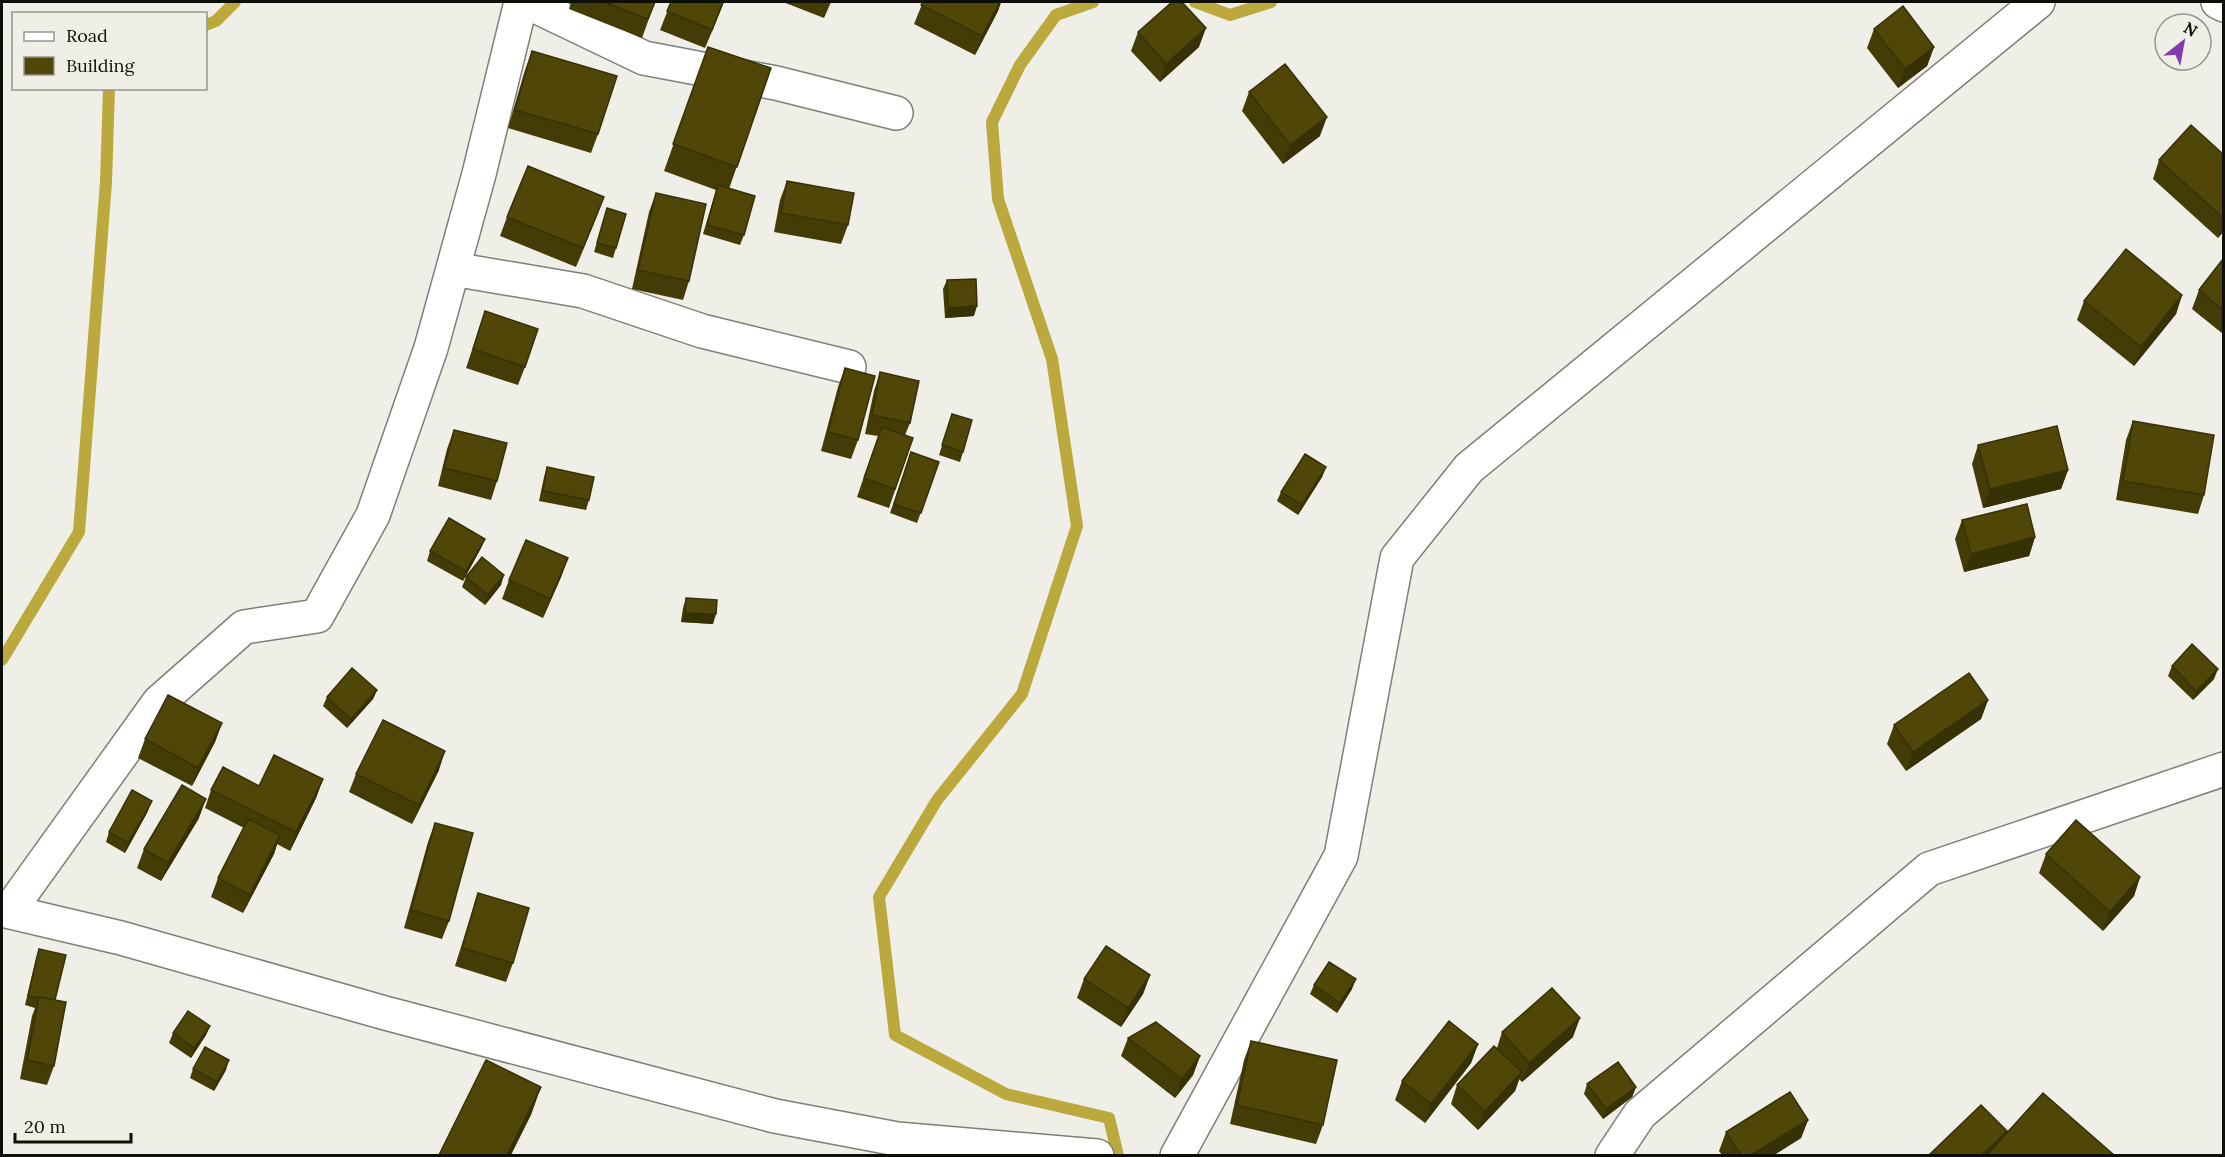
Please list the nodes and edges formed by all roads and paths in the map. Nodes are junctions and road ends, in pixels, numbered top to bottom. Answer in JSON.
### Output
{"nodes":[{"id":1,"x":521,"y":2,"type":"edge"},
{"id":2,"x":527,"y":2,"type":"edge"},
{"id":3,"x":2038,"y":2,"type":"edge"},
{"id":4,"x":2218,"y":2,"type":"edge"},
{"id":5,"x":2223,"y":5,"type":"edge"},
{"id":6,"x":896,"y":113,"type":"dead end"},
{"id":7,"x":453,"y":269,"type":"junction"},
{"id":8,"x":849,"y":367,"type":"edge"},
{"id":9,"x":2223,"y":769,"type":"edge"},
{"id":10,"x":5,"y":910,"type":"edge"},
{"id":11,"x":1097,"y":1155,"type":"edge"},
{"id":12,"x":1177,"y":1155,"type":"edge"},
{"id":13,"x":1612,"y":1155,"type":"edge"}],
"edges":[{"from":1,"to":7,"type":"street"},
{"from":2,"to":6,"type":"street"},
{"from":3,"to":12,"type":"street"},
{"from":4,"to":5,"type":"street"},
{"from":7,"to":8,"type":"street"},
{"from":7,"to":10,"type":"street"},
{"from":9,"to":13,"type":"street"},
{"from":10,"to":11,"type":"street"}]}
